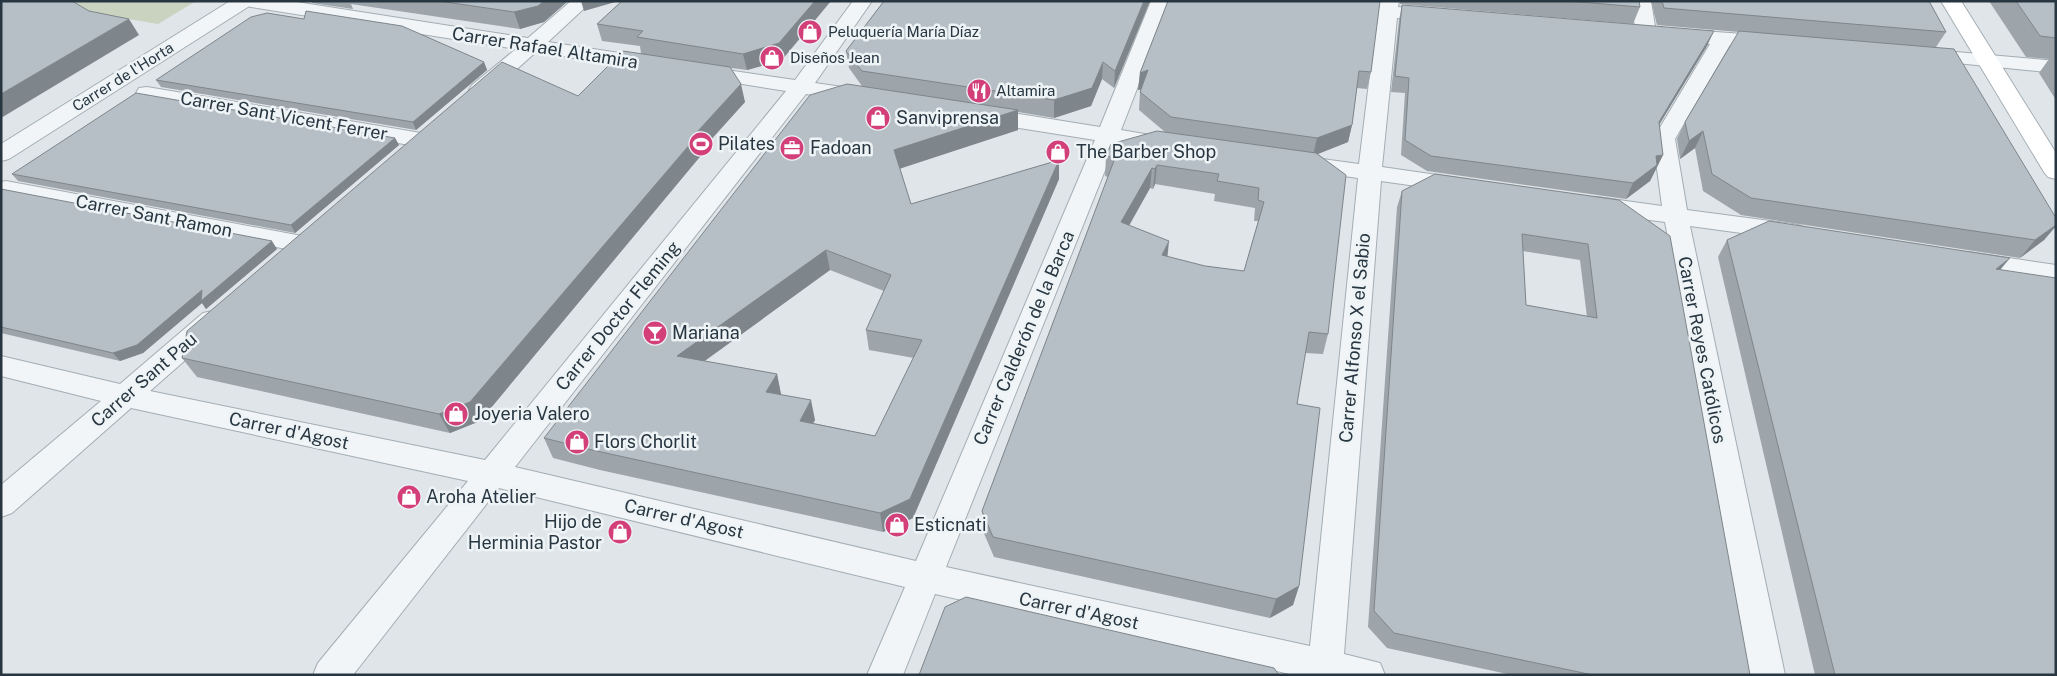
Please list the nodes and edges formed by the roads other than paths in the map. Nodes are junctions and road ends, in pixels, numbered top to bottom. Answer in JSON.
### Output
{"nodes":[{"id":1,"x":244,"y":1,"type":"edge"},
{"id":2,"x":252,"y":1,"type":"edge"},
{"id":3,"x":583,"y":1,"type":"edge"},
{"id":4,"x":863,"y":1,"type":"edge"},
{"id":5,"x":1161,"y":1,"type":"edge"},
{"id":6,"x":1269,"y":1,"type":"edge"},
{"id":7,"x":1640,"y":1,"type":"edge"},
{"id":8,"x":1951,"y":1,"type":"edge"},
{"id":9,"x":1388,"y":7,"type":"edge"},
{"id":10,"x":1457,"y":18,"type":"edge"},
{"id":11,"x":1724,"y":38,"type":"junction"},
{"id":12,"x":1791,"y":44,"type":"edge"},
{"id":13,"x":532,"y":46,"type":"junction"},
{"id":14,"x":1905,"y":54,"type":"edge"},
{"id":15,"x":1987,"y":61,"type":"junction"},
{"id":16,"x":2056,"y":67,"type":"edge"},
{"id":17,"x":801,"y":87,"type":"junction"},
{"id":18,"x":147,"y":92,"type":"dead end"},
{"id":19,"x":887,"y":100,"type":"edge"},
{"id":20,"x":465,"y":103,"type":"edge"},
{"id":21,"x":964,"y":112,"type":"edge"},
{"id":22,"x":1108,"y":135,"type":"junction"},
{"id":23,"x":1186,"y":146,"type":"edge"},
{"id":24,"x":1,"y":154,"type":"edge"},
{"id":25,"x":399,"y":160,"type":"edge"},
{"id":26,"x":1282,"y":160,"type":"edge"},
{"id":27,"x":2056,"y":172,"type":"edge"},
{"id":28,"x":1370,"y":173,"type":"junction"},
{"id":29,"x":6,"y":188,"type":"edge"},
{"id":30,"x":1478,"y":188,"type":"edge"},
{"id":31,"x":1577,"y":202,"type":"edge"},
{"id":32,"x":1676,"y":216,"type":"junction"},
{"id":33,"x":1812,"y":236,"type":"edge"},
{"id":34,"x":1949,"y":257,"type":"edge"},
{"id":35,"x":280,"y":263,"type":"edge"},
{"id":36,"x":2056,"y":274,"type":"edge"},
{"id":37,"x":228,"y":307,"type":"edge"},
{"id":38,"x":1,"y":366,"type":"edge"},
{"id":39,"x":125,"y":396,"type":"junction"},
{"id":40,"x":492,"y":474,"type":"junction"},
{"id":41,"x":1,"y":504,"type":"edge"},
{"id":42,"x":924,"y":577,"type":"junction"},
{"id":43,"x":1325,"y":670,"type":"edge"},
{"id":44,"x":332,"y":675,"type":"edge"},
{"id":45,"x":885,"y":675,"type":"edge"},
{"id":46,"x":1367,"y":675,"type":"edge"},
{"id":47,"x":1767,"y":675,"type":"edge"}],
"edges":[{"from":1,"to":24,"type":"street","name":"Carrer de l'Horta"},
{"from":2,"to":13,"type":"street","name":"Carrer Rafael Altamira"},
{"from":3,"to":13,"type":"street"},
{"from":4,"to":17,"type":"street","name":"Carrer Doctor Fleming"},
{"from":5,"to":22,"type":"street","name":"Carrer Calderón de la Barca"},
{"from":6,"to":9,"type":"street"},
{"from":7,"to":11,"type":"street"},
{"from":8,"to":15,"type":"main road"},
{"from":9,"to":10,"type":"street"},
{"from":9,"to":28,"type":"street","name":"Carrer Alfonso X el Sabio"},
{"from":11,"to":12,"type":"street"},
{"from":11,"to":32,"type":"street","name":"Carrer Reyes Católicos"},
{"from":13,"to":17,"type":"street","name":"Carrer Rafael Altamira"},
{"from":13,"to":20,"type":"street"},
{"from":14,"to":15,"type":"street"},
{"from":15,"to":16,"type":"street"},
{"from":15,"to":27,"type":"main road"},
{"from":17,"to":19,"type":"street","name":"Carrer Rafael Altamira"},
{"from":17,"to":40,"type":"street","name":"Carrer Doctor Fleming"},
{"from":18,"to":25,"type":"street","name":"Carrer Sant Vicent Ferrer"},
{"from":21,"to":22,"type":"street"},
{"from":22,"to":23,"type":"street"},
{"from":22,"to":42,"type":"street","name":"Carrer Calderón de la Barca"},
{"from":26,"to":28,"type":"street"},
{"from":28,"to":30,"type":"street"},
{"from":28,"to":43,"type":"street","name":"Carrer Alfonso X el Sabio"},
{"from":29,"to":35,"type":"street","name":"Carrer Sant Ramon"},
{"from":31,"to":32,"type":"street"},
{"from":32,"to":33,"type":"street"},
{"from":32,"to":47,"type":"street","name":"Carrer Reyes Católicos"},
{"from":34,"to":36,"type":"street"},
{"from":37,"to":39,"type":"street","name":"Carrer Sant Pau"},
{"from":38,"to":39,"type":"street","name":"Carrer d'Agost"},
{"from":39,"to":40,"type":"street","name":"Carrer d'Agost"},
{"from":39,"to":41,"type":"street","name":"Carrer Sant Pau"},
{"from":40,"to":42,"type":"street","name":"Carrer d'Agost"},
{"from":40,"to":44,"type":"street","name":"Carrer Doctor Fleming"},
{"from":42,"to":43,"type":"street","name":"Carrer d'Agost"},
{"from":42,"to":45,"type":"street","name":"Carrer Calderón de la Barca"},
{"from":43,"to":46,"type":"street","name":"Carrer d'Agost"}]}
